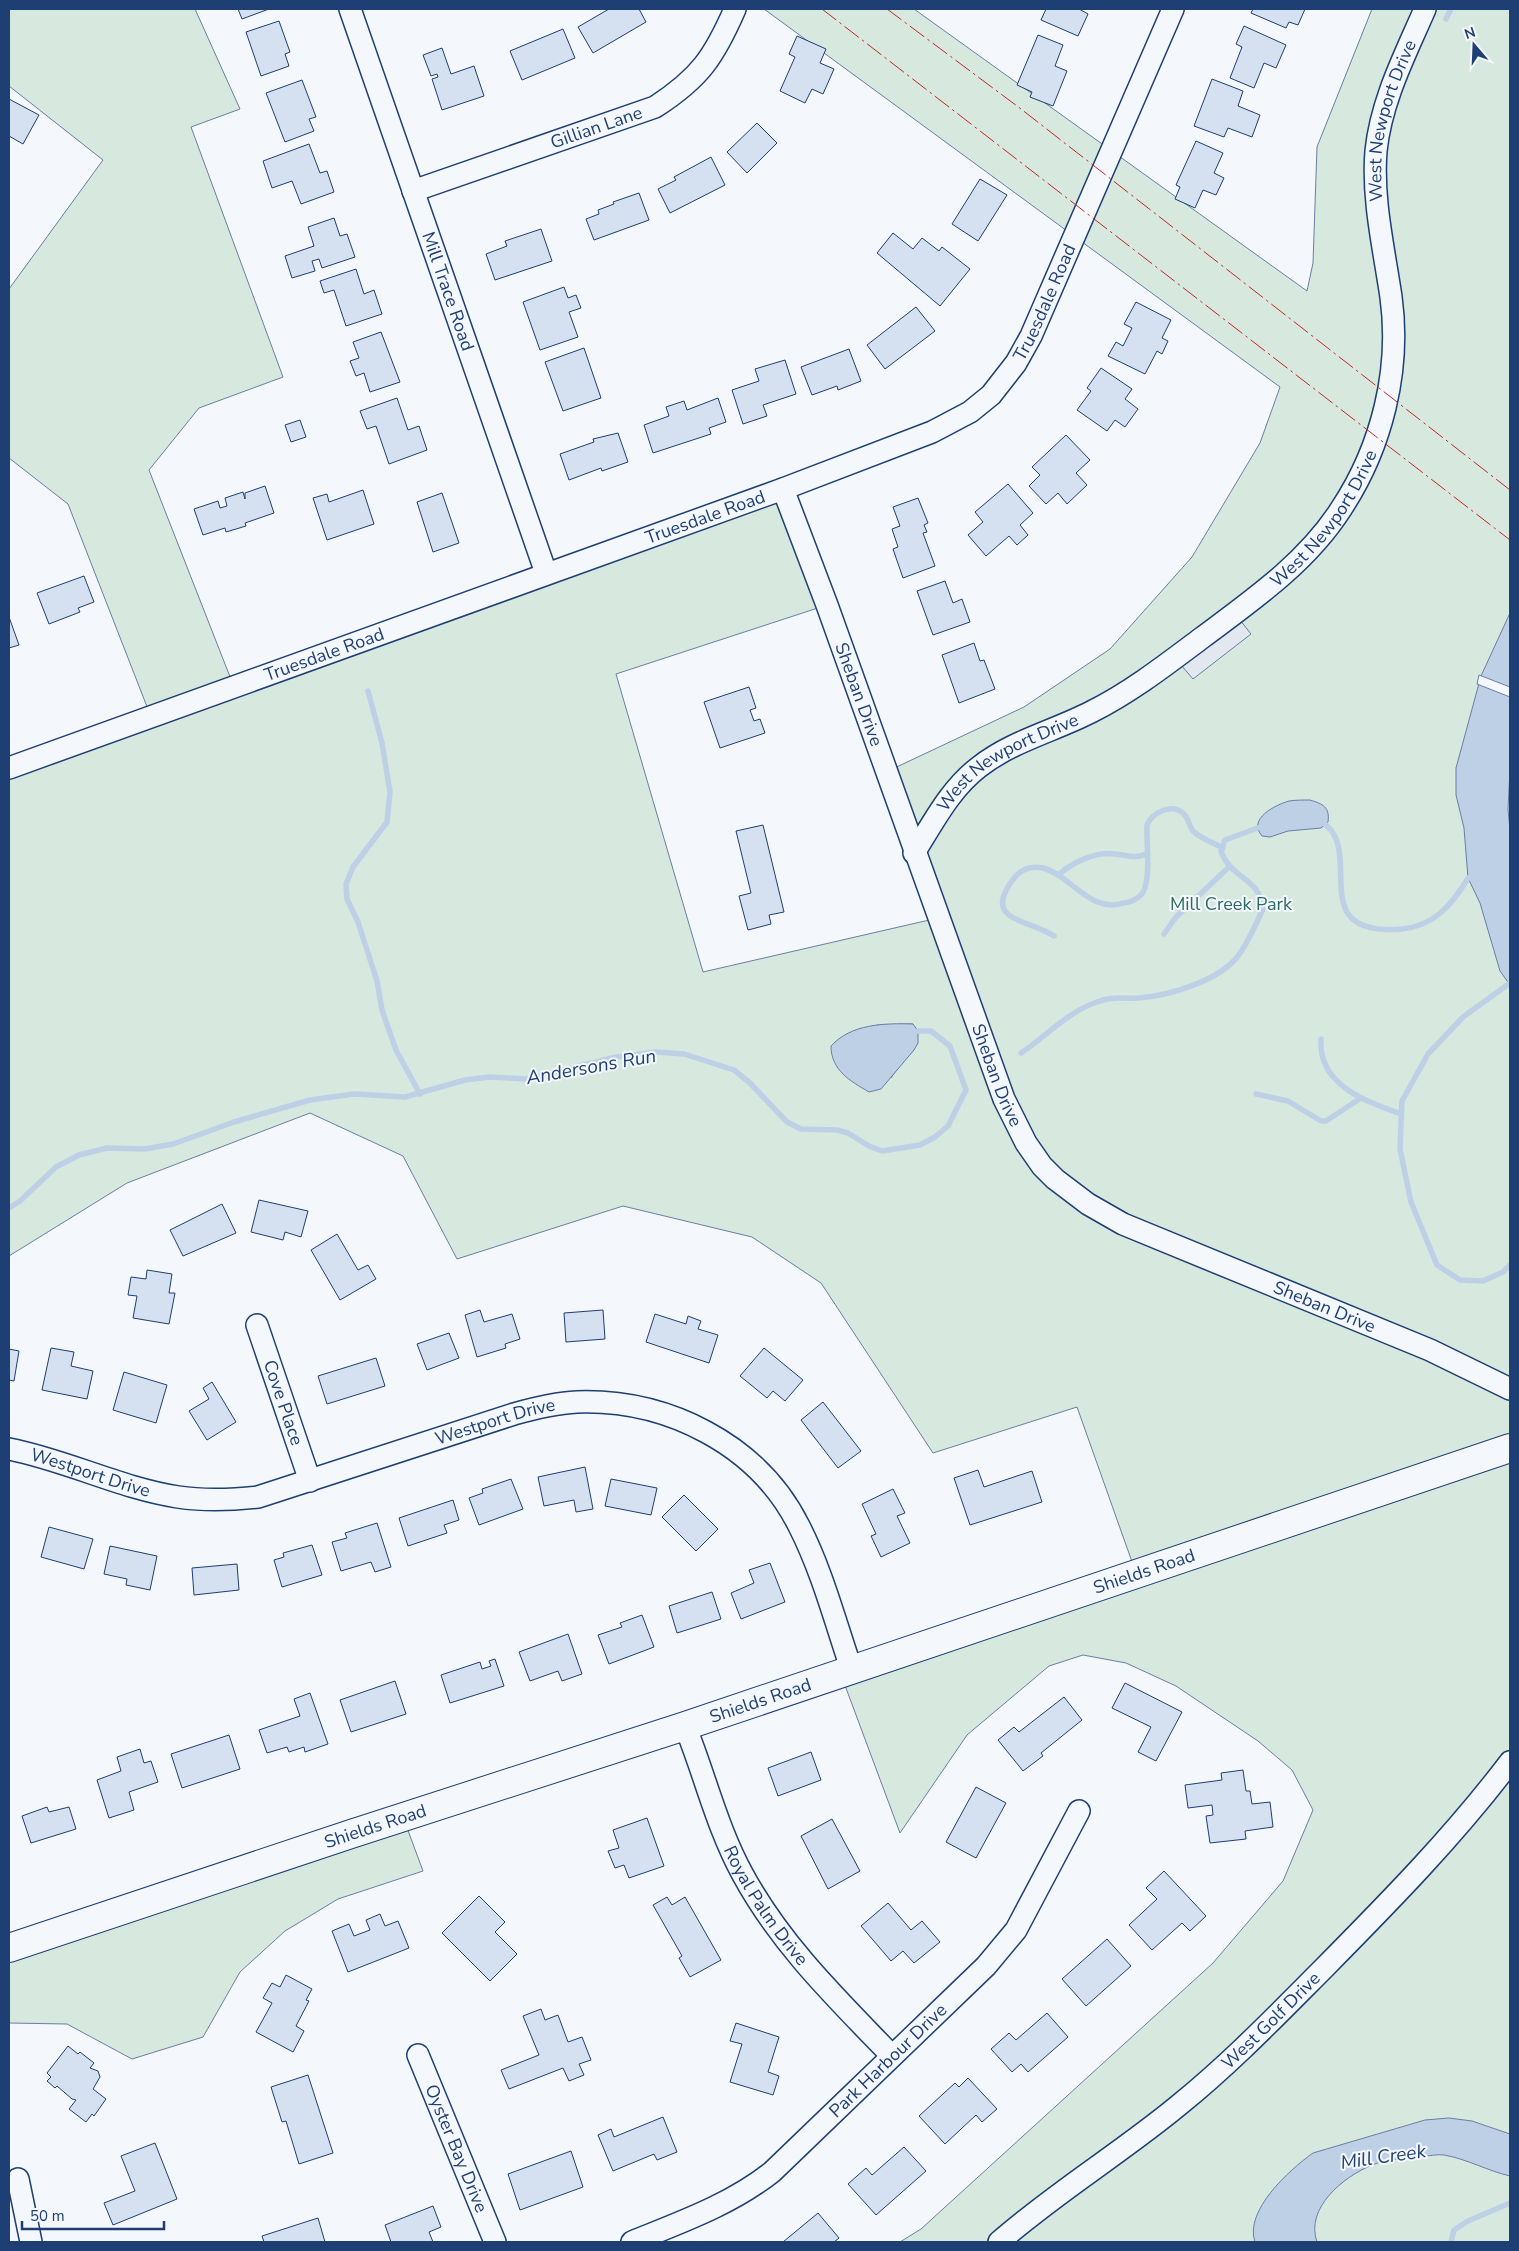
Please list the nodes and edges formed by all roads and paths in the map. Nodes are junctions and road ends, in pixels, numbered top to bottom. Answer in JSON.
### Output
{"nodes":[{"id":1,"x":350,"y":9,"type":"edge"},
{"id":2,"x":736,"y":9,"type":"edge"},
{"id":3,"x":1173,"y":9,"type":"edge"},
{"id":4,"x":1425,"y":9,"type":"edge"},
{"id":5,"x":414,"y":191,"type":"junction"},
{"id":6,"x":783,"y":490,"type":"junction"},
{"id":7,"x":546,"y":573,"type":"junction"},
{"id":8,"x":9,"y":768,"type":"edge"},
{"id":9,"x":914,"y":853,"type":"junction"},
{"id":10,"x":257,"y":1325,"type":"dead end"},
{"id":11,"x":1510,"y":1389,"type":"edge"},
{"id":12,"x":1510,"y":1448,"type":"edge"},
{"id":13,"x":9,"y":1449,"type":"edge"},
{"id":14,"x":310,"y":1481,"type":"junction"},
{"id":15,"x":851,"y":1668,"type":"junction"},
{"id":16,"x":685,"y":1726,"type":"junction"},
{"id":17,"x":1510,"y":1762,"type":"edge"},
{"id":18,"x":1079,"y":1811,"type":"dead end"},
{"id":19,"x":9,"y":1948,"type":"edge"},
{"id":20,"x":418,"y":2055,"type":"dead end"},
{"id":21,"x":892,"y":2056,"type":"junction"},
{"id":22,"x":18,"y":2179,"type":"dead end"},
{"id":23,"x":31,"y":2242,"type":"edge"},
{"id":24,"x":495,"y":2242,"type":"edge"},
{"id":25,"x":632,"y":2242,"type":"edge"},
{"id":26,"x":999,"y":2242,"type":"edge"}],
"edges":[{"from":1,"to":5,"type":"street","name":"Mill Trace Road"},
{"from":2,"to":5,"type":"street","name":"Gillian Lane"},
{"from":3,"to":6,"type":"street","name":"Truesdale Road"},
{"from":4,"to":9,"type":"street","name":"West Newport Drive"},
{"from":5,"to":7,"type":"street","name":"Mill Trace Road"},
{"from":6,"to":7,"type":"street","name":"Truesdale Road"},
{"from":6,"to":9,"type":"street","name":"Sheban Drive"},
{"from":7,"to":8,"type":"street","name":"Truesdale Road"},
{"from":9,"to":11,"type":"street","name":"Sheban Drive"},
{"from":10,"to":14,"type":"street","name":"Cove Place"},
{"from":12,"to":15,"type":"main road","name":"Shields Road"},
{"from":13,"to":14,"type":"street","name":"Westport Drive"},
{"from":14,"to":15,"type":"street","name":"Westport Drive"},
{"from":15,"to":16,"type":"main road","name":"Shields Road"},
{"from":16,"to":19,"type":"main road","name":"Shields Road"},
{"from":16,"to":21,"type":"street","name":"Royal Palm Drive"},
{"from":17,"to":26,"type":"street","name":"West Golf Drive"},
{"from":18,"to":21,"type":"street","name":"Park Harbour Drive"},
{"from":20,"to":24,"type":"street","name":"Oyster Bay Drive"},
{"from":21,"to":25,"type":"street","name":"Park Harbour Drive"},
{"from":22,"to":23,"type":"street"}]}
